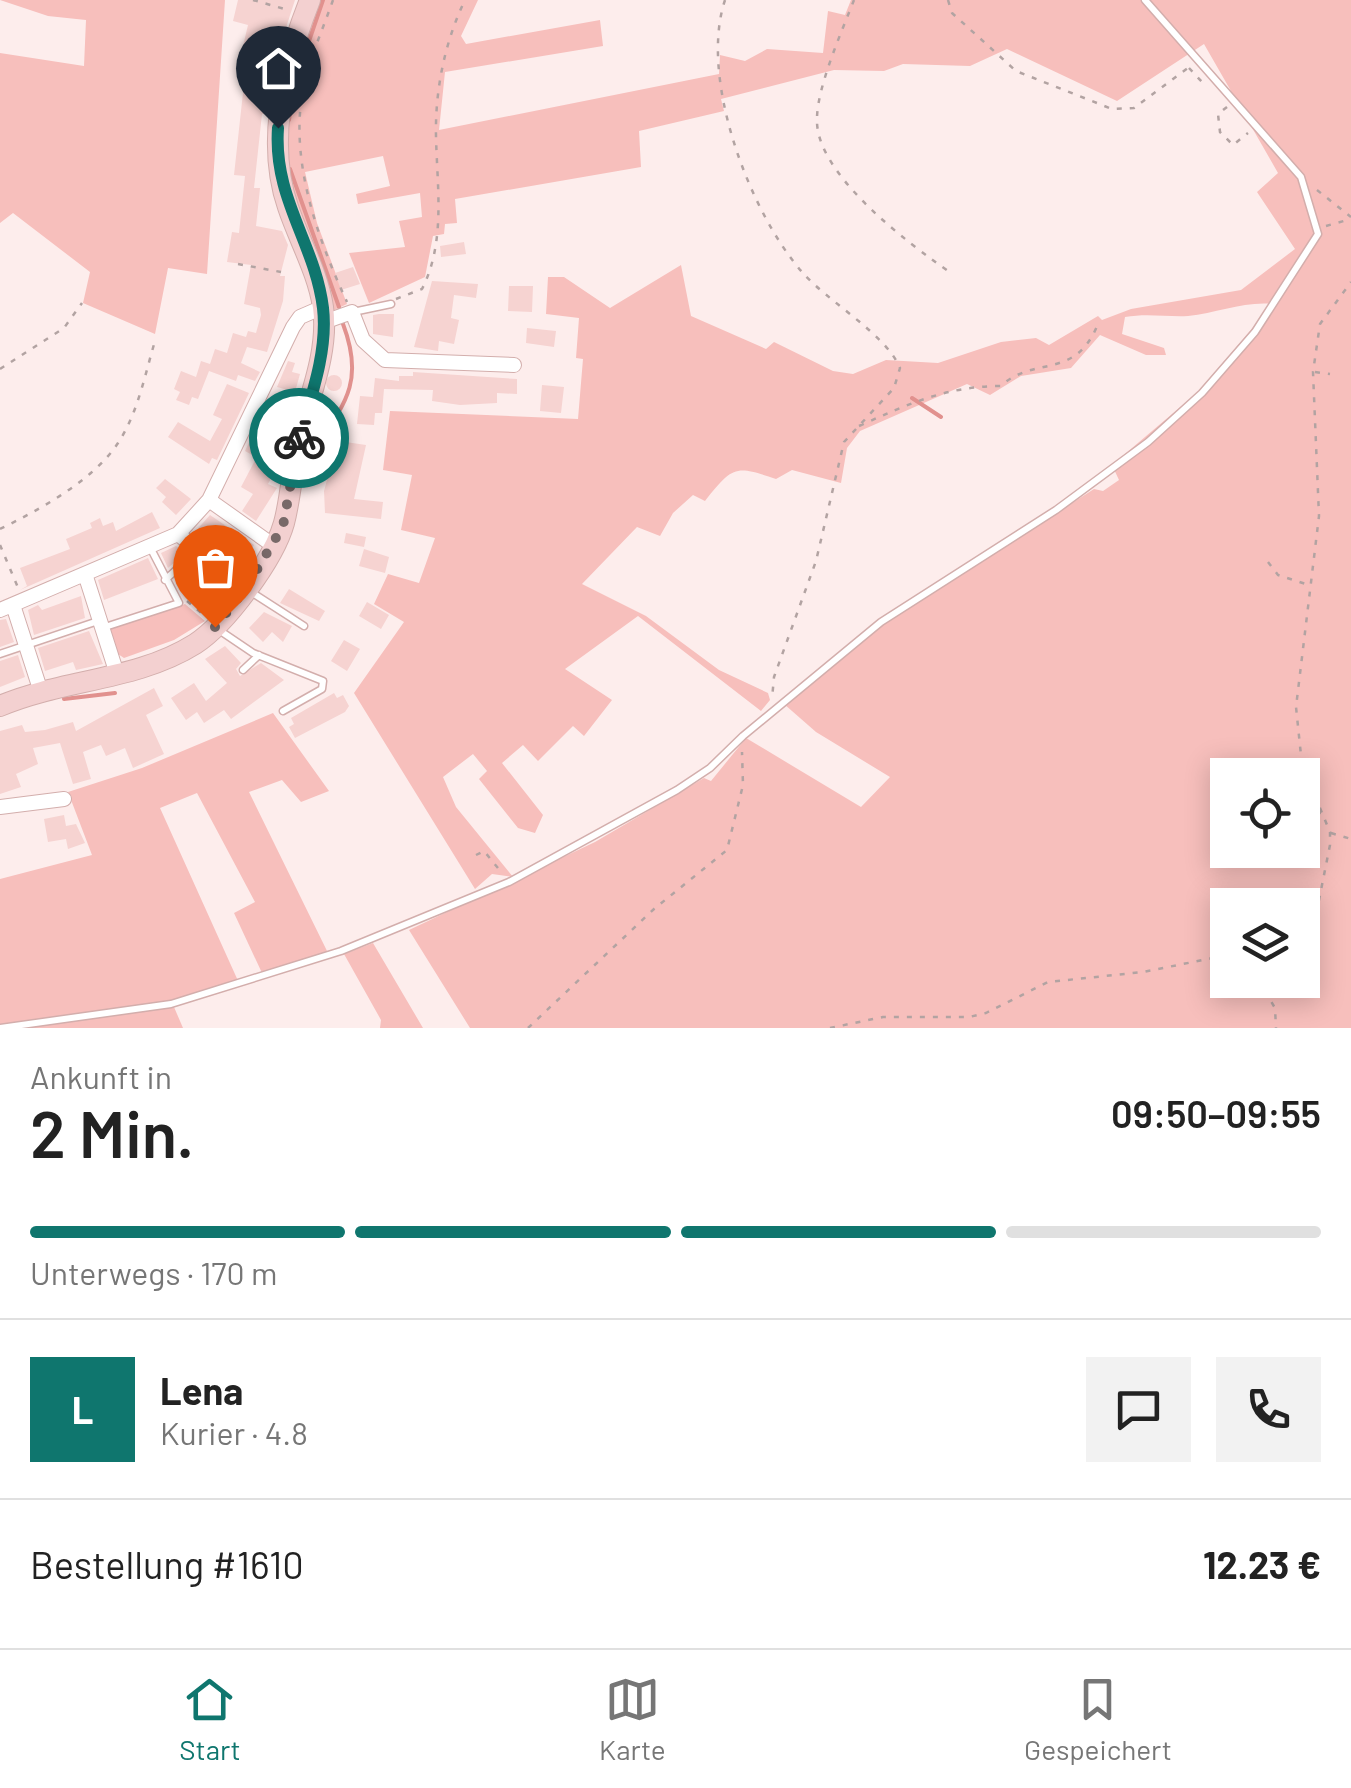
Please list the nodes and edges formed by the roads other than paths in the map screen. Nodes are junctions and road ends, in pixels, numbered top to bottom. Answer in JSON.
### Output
{"nodes":[{"id":1,"x":1145,"y":0,"type":"edge"},
{"id":2,"x":307,"y":7,"type":"edge"},
{"id":3,"x":390,"y":303,"type":"road end"},
{"id":4,"x":350,"y":313,"type":"junction"},
{"id":5,"x":326,"y":316,"type":"junction"},
{"id":6,"x":514,"y":365,"type":"dead end"},
{"id":7,"x":210,"y":500,"type":"junction"},
{"id":8,"x":178,"y":534,"type":"junction"},
{"id":9,"x":274,"y":546,"type":"junction"},
{"id":10,"x":151,"y":549,"type":"junction"},
{"id":11,"x":196,"y":552,"type":"junction"},
{"id":12,"x":86,"y":577,"type":"junction"},
{"id":13,"x":165,"y":580,"type":"junction"},
{"id":14,"x":246,"y":588,"type":"junction"},
{"id":15,"x":12,"y":605,"type":"edge"},
{"id":16,"x":100,"y":624,"type":"junction"},
{"id":17,"x":304,"y":626,"type":"dead end"},
{"id":18,"x":215,"y":627,"type":"junction"},
{"id":19,"x":26,"y":645,"type":"junction"},
{"id":20,"x":0,"y":654,"type":"edge"},
{"id":21,"x":259,"y":655,"type":"junction"},
{"id":22,"x":243,"y":670,"type":"dead end"},
{"id":23,"x":117,"y":674,"type":"junction"},
{"id":24,"x":41,"y":692,"type":"junction"},
{"id":25,"x":0,"y":706,"type":"edge"},
{"id":26,"x":282,"y":711,"type":"dead end"},
{"id":27,"x":64,"y":799,"type":"dead end"},
{"id":28,"x":0,"y":807,"type":"edge"},
{"id":29,"x":0,"y":1028,"type":"edge"}],
"edges":[{"from":1,"to":29,"type":"lane"},
{"from":2,"to":5,"type":"street"},
{"from":3,"to":4,"type":"lane"},
{"from":4,"to":5,"type":"street"},
{"from":4,"to":6,"type":"street"},
{"from":5,"to":7,"type":"street"},
{"from":5,"to":9,"type":"street"},
{"from":7,"to":8,"type":"street"},
{"from":7,"to":9,"type":"street"},
{"from":8,"to":10,"type":"street"},
{"from":8,"to":11,"type":"street"},
{"from":9,"to":14,"type":"street"},
{"from":10,"to":12,"type":"street"},
{"from":10,"to":13,"type":"lane"},
{"from":11,"to":13,"type":"lane"},
{"from":11,"to":14,"type":"street"},
{"from":12,"to":15,"type":"street"},
{"from":12,"to":16,"type":"street"},
{"from":13,"to":16,"type":"lane"},
{"from":14,"to":17,"type":"lane"},
{"from":14,"to":18,"type":"street"},
{"from":15,"to":19,"type":"street"},
{"from":16,"to":19,"type":"lane"},
{"from":16,"to":23,"type":"street"},
{"from":18,"to":21,"type":"lane"},
{"from":18,"to":23,"type":"street"},
{"from":19,"to":20,"type":"lane"},
{"from":19,"to":24,"type":"street"},
{"from":21,"to":22,"type":"lane"},
{"from":21,"to":26,"type":"lane"},
{"from":23,"to":24,"type":"street"},
{"from":24,"to":25,"type":"street"},
{"from":27,"to":28,"type":"street"}]}
